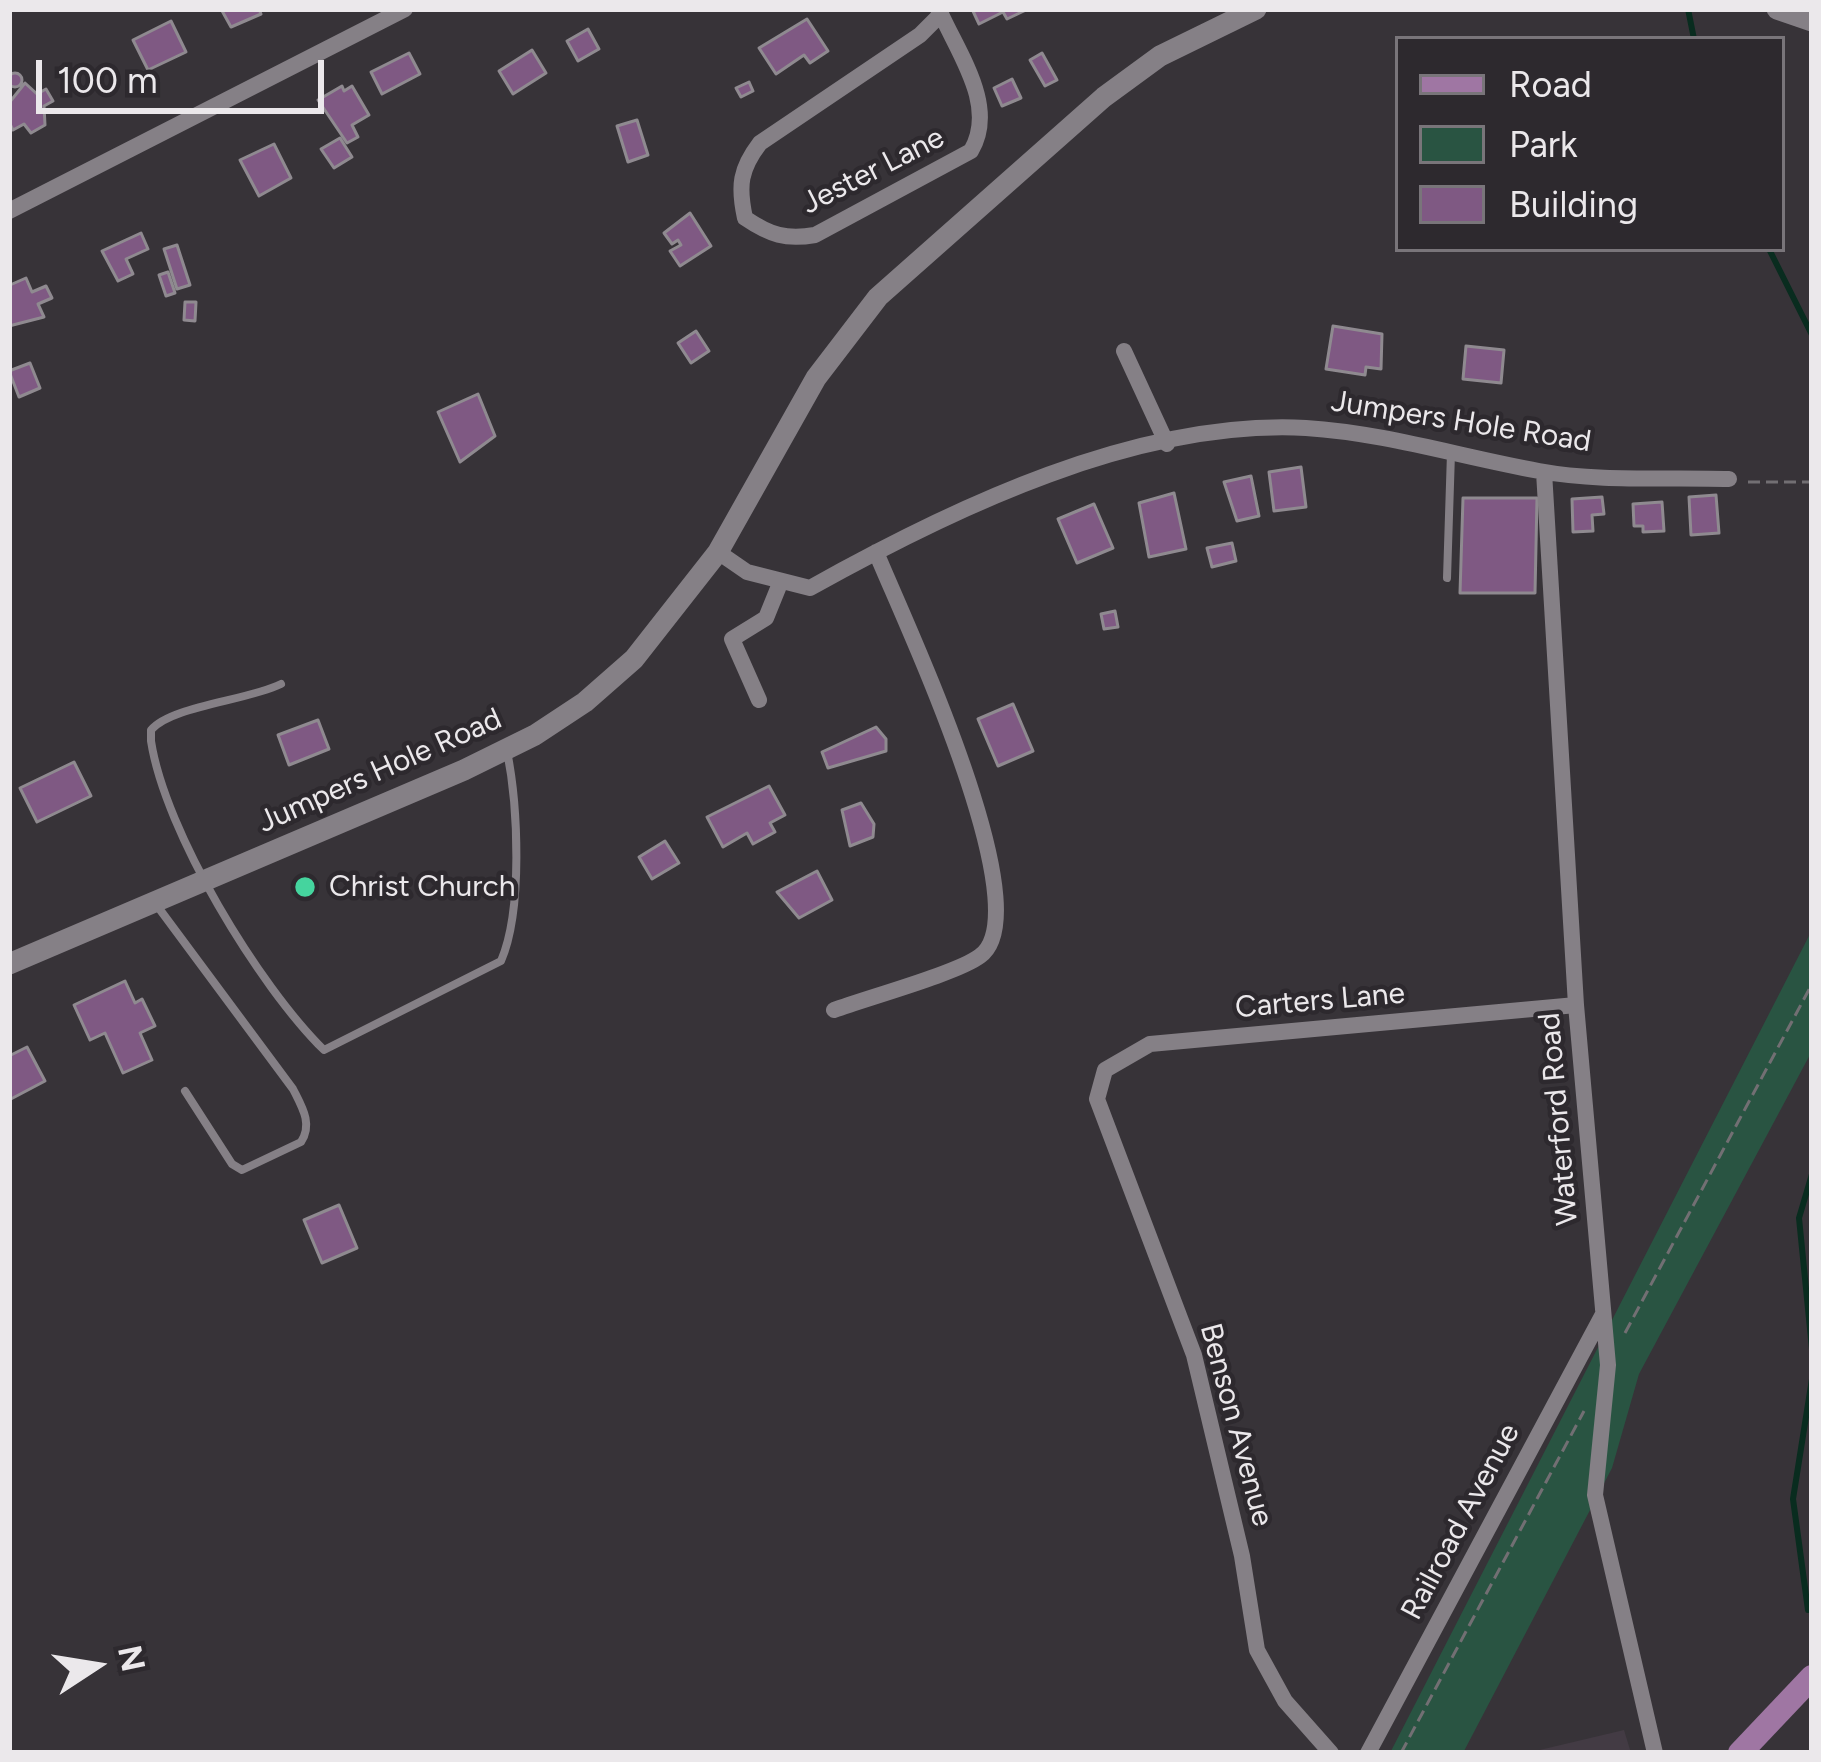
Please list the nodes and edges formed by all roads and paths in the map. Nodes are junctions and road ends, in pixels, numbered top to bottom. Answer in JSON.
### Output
{"nodes":[{"id":1,"x":405,"y":9,"type":"edge"},
{"id":2,"x":1256,"y":9,"type":"edge"},
{"id":3,"x":1777,"y":9,"type":"edge"},
{"id":4,"x":939,"y":12,"type":"edge"},
{"id":5,"x":1812,"y":21,"type":"edge"},
{"id":6,"x":9,"y":211,"type":"edge"},
{"id":7,"x":1124,"y":350,"type":"dead end"},
{"id":8,"x":1167,"y":443,"type":"junction"},
{"id":9,"x":1451,"y":452,"type":"junction"},
{"id":10,"x":1544,"y":472,"type":"junction"},
{"id":11,"x":1730,"y":479,"type":"joint"},
{"id":12,"x":1812,"y":482,"type":"edge"},
{"id":13,"x":718,"y":552,"type":"junction"},
{"id":14,"x":875,"y":552,"type":"junction"},
{"id":15,"x":1447,"y":578,"type":"dead end"},
{"id":16,"x":781,"y":581,"type":"junction"},
{"id":17,"x":281,"y":684,"type":"dead end"},
{"id":18,"x":759,"y":700,"type":"dead end"},
{"id":19,"x":507,"y":749,"type":"junction"},
{"id":20,"x":205,"y":879,"type":"junction"},
{"id":21,"x":154,"y":900,"type":"junction"},
{"id":22,"x":9,"y":964,"type":"edge"},
{"id":23,"x":1812,"y":984,"type":"edge"},
{"id":24,"x":1576,"y":1005,"type":"junction"},
{"id":25,"x":834,"y":1010,"type":"dead end"},
{"id":26,"x":185,"y":1091,"type":"dead end"},
{"id":27,"x":1096,"y":1099,"type":"joint"},
{"id":28,"x":1602,"y":1316,"type":"junction"},
{"id":29,"x":1608,"y":1366,"type":"junction"},
{"id":30,"x":1586,"y":1407,"type":"dead end"},
{"id":31,"x":1812,"y":1677,"type":"edge"},
{"id":32,"x":1331,"y":1753,"type":"edge"},
{"id":33,"x":1368,"y":1753,"type":"edge"},
{"id":34,"x":1401,"y":1753,"type":"edge"},
{"id":35,"x":1655,"y":1753,"type":"edge"},
{"id":36,"x":1739,"y":1753,"type":"edge"}],
"edges":[{"from":1,"to":6,"type":"street"},
{"from":2,"to":13,"type":"main road","name":"Jumpers Hole Road"},
{"from":3,"to":5,"type":"main road"},
{"from":4,"to":4,"type":"street","name":"Jester Lane"},
{"from":7,"to":8,"type":"street"},
{"from":8,"to":9,"type":"street","name":"Jumpers Hole Road"},
{"from":8,"to":14,"type":"street","name":"Jumpers Hole Road"},
{"from":9,"to":10,"type":"street","name":"Jumpers Hole Road"},
{"from":9,"to":15,"type":"lane"},
{"from":10,"to":11,"type":"street","name":"Jumpers Hole Road"},
{"from":10,"to":24,"type":"street","name":"Waterford Road"},
{"from":11,"to":12,"type":"path"},
{"from":13,"to":16,"type":"street","name":"Jumpers Hole Road"},
{"from":13,"to":19,"type":"main road","name":"Jumpers Hole Road"},
{"from":14,"to":16,"type":"street","name":"Jumpers Hole Road"},
{"from":14,"to":25,"type":"street"},
{"from":16,"to":18,"type":"street"},
{"from":17,"to":20,"type":"lane"},
{"from":19,"to":20,"type":"main road","name":"Jumpers Hole Road"},
{"from":19,"to":20,"type":"lane"},
{"from":20,"to":21,"type":"main road","name":"Jumpers Hole Road"},
{"from":21,"to":22,"type":"main road","name":"Jumpers Hole Road"},
{"from":21,"to":26,"type":"lane"},
{"from":23,"to":29,"type":"path"},
{"from":24,"to":27,"type":"street","name":"Carters Lane"},
{"from":24,"to":28,"type":"street","name":"Waterford Road"},
{"from":27,"to":32,"type":"street","name":"Benson Avenue"},
{"from":28,"to":29,"type":"street","name":"Waterford Road"},
{"from":28,"to":33,"type":"street","name":"Railroad Avenue"},
{"from":29,"to":35,"type":"street","name":"Waterford Road"},
{"from":30,"to":34,"type":"path"},
{"from":31,"to":36,"type":"main road"}]}
